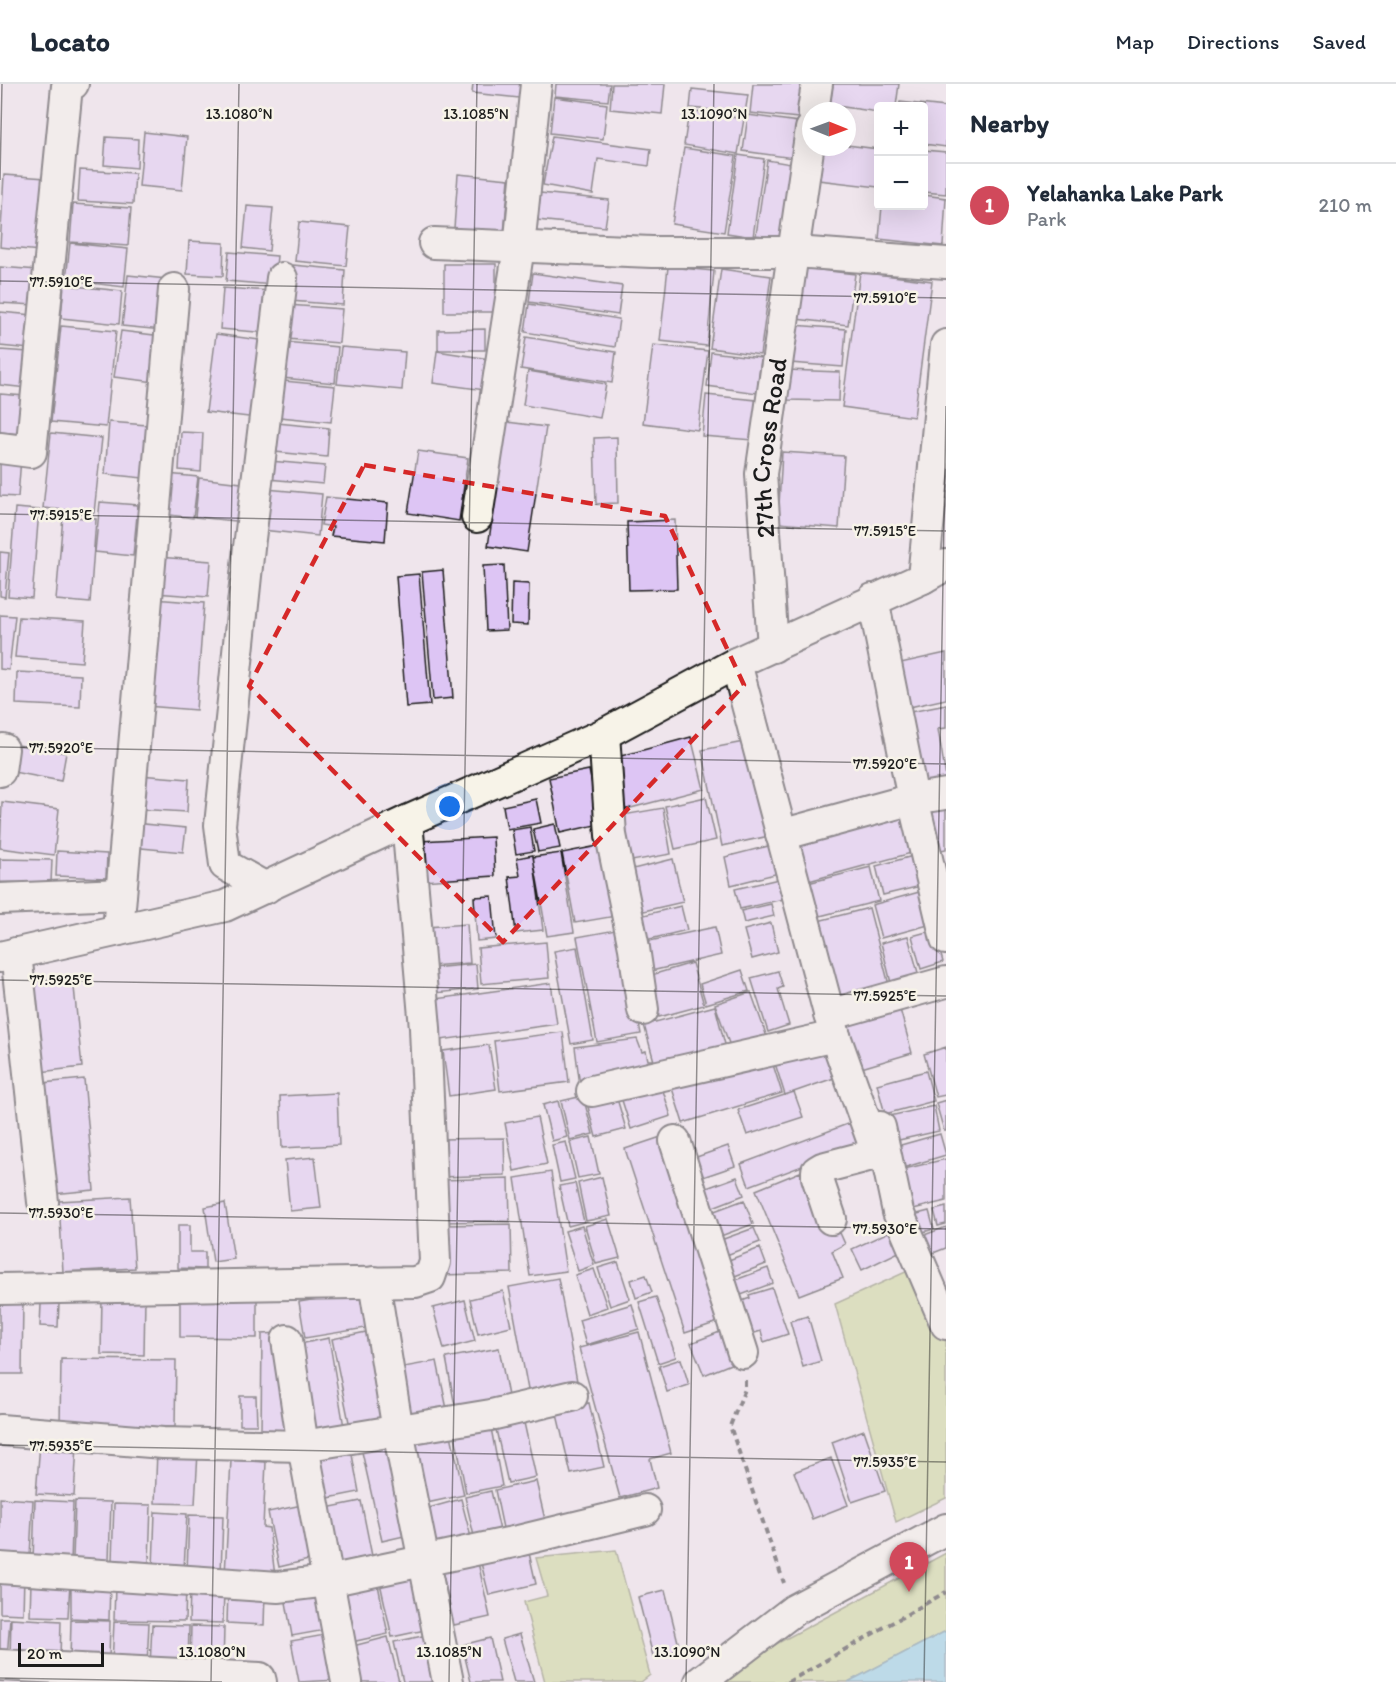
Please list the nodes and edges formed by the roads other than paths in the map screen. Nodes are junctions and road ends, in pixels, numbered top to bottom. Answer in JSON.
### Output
{"nodes":[{"id":1,"x":73,"y":84,"type":"edge"},
{"id":2,"x":536,"y":84,"type":"edge"},
{"id":3,"x":817,"y":84,"type":"edge"},
{"id":4,"x":814,"y":102,"type":"edge"},
{"id":5,"x":807,"y":156,"type":"edge"},
{"id":6,"x":434,"y":243,"type":"dead end"},
{"id":7,"x":519,"y":247,"type":"junction"},
{"id":8,"x":795,"y":252,"type":"junction"},
{"id":9,"x":946,"y":264,"type":"edge"},
{"id":10,"x":282,"y":279,"type":"dead end"},
{"id":11,"x":174,"y":289,"type":"dead end"},
{"id":12,"x":946,"y":345,"type":"edge"},
{"id":13,"x":0,"y":448,"type":"edge"},
{"id":14,"x":477,"y":516,"type":"dead end"},
{"id":15,"x":934,"y":572,"type":"edge"},
{"id":16,"x":873,"y":599,"type":"junction"},
{"id":17,"x":773,"y":647,"type":"junction"},
{"id":18,"x":736,"y":663,"type":"junction"},
{"id":19,"x":604,"y":734,"type":"junction"},
{"id":20,"x":946,"y":794,"type":"edge"},
{"id":21,"x":914,"y":799,"type":"junction"},
{"id":22,"x":407,"y":821,"type":"junction"},
{"id":23,"x":781,"y":835,"type":"junction"},
{"id":24,"x":266,"y":888,"type":"junction"},
{"id":25,"x":121,"y":894,"type":"junction"},
{"id":26,"x":0,"y":899,"type":"edge"},
{"id":27,"x":118,"y":930,"type":"junction"},
{"id":28,"x":946,"y":939,"type":"edge"},
{"id":29,"x":8,"y":955,"type":"edge"},
{"id":30,"x":946,"y":982,"type":"edge"},
{"id":31,"x":643,"y":1010,"type":"dead end"},
{"id":32,"x":832,"y":1025,"type":"junction"},
{"id":33,"x":849,"y":1077,"type":"junction"},
{"id":34,"x":592,"y":1091,"type":"dead end"},
{"id":35,"x":675,"y":1141,"type":"dead end"},
{"id":36,"x":44,"y":1202,"type":"dead end"},
{"id":37,"x":831,"y":1219,"type":"dead end"},
{"id":38,"x":374,"y":1282,"type":"junction"},
{"id":39,"x":0,"y":1289,"type":"edge"},
{"id":40,"x":946,"y":1324,"type":"edge"},
{"id":41,"x":287,"y":1340,"type":"dead end"},
{"id":42,"x":743,"y":1353,"type":"road end"},
{"id":43,"x":573,"y":1396,"type":"dead end"},
{"id":44,"x":0,"y":1430,"type":"edge"},
{"id":45,"x":398,"y":1431,"type":"junction"},
{"id":46,"x":303,"y":1446,"type":"junction"},
{"id":47,"x":645,"y":1510,"type":"dead end"},
{"id":48,"x":946,"y":1528,"type":"edge"},
{"id":49,"x":423,"y":1561,"type":"junction"},
{"id":50,"x":0,"y":1568,"type":"edge"},
{"id":51,"x":328,"y":1581,"type":"junction"},
{"id":52,"x":0,"y":1665,"type":"edge"},
{"id":53,"x":63,"y":1675,"type":"edge"},
{"id":54,"x":261,"y":1682,"type":"edge"},
{"id":55,"x":347,"y":1682,"type":"edge"},
{"id":56,"x":448,"y":1682,"type":"edge"},
{"id":57,"x":700,"y":1682,"type":"edge"}],
"edges":[{"from":1,"to":13,"type":"street"},
{"from":2,"to":7,"type":"street"},
{"from":3,"to":4,"type":"street"},
{"from":5,"to":8,"type":"street","name":"27th Cross Road"},
{"from":6,"to":7,"type":"street"},
{"from":7,"to":8,"type":"street"},
{"from":7,"to":14,"type":"street"},
{"from":8,"to":9,"type":"street"},
{"from":8,"to":17,"type":"street","name":"27th Cross Road"},
{"from":10,"to":24,"type":"street"},
{"from":11,"to":25,"type":"street"},
{"from":12,"to":15,"type":"street"},
{"from":15,"to":16,"type":"street"},
{"from":16,"to":17,"type":"street"},
{"from":16,"to":21,"type":"street"},
{"from":17,"to":18,"type":"street"},
{"from":18,"to":19,"type":"street"},
{"from":18,"to":23,"type":"street"},
{"from":19,"to":22,"type":"street"},
{"from":19,"to":31,"type":"street"},
{"from":20,"to":21,"type":"street"},
{"from":21,"to":23,"type":"street"},
{"from":21,"to":28,"type":"street"},
{"from":22,"to":24,"type":"street"},
{"from":22,"to":38,"type":"street"},
{"from":23,"to":32,"type":"street"},
{"from":24,"to":27,"type":"street"},
{"from":25,"to":26,"type":"street"},
{"from":25,"to":27,"type":"street"},
{"from":27,"to":29,"type":"street"},
{"from":29,"to":36,"type":"street"},
{"from":30,"to":32,"type":"street"},
{"from":32,"to":33,"type":"street"},
{"from":32,"to":34,"type":"street"},
{"from":33,"to":37,"type":"street"},
{"from":33,"to":40,"type":"street"},
{"from":35,"to":42,"type":"street"},
{"from":38,"to":39,"type":"street"},
{"from":38,"to":45,"type":"street"},
{"from":41,"to":46,"type":"street"},
{"from":43,"to":45,"type":"street"},
{"from":44,"to":46,"type":"street"},
{"from":45,"to":46,"type":"street"},
{"from":45,"to":49,"type":"street"},
{"from":46,"to":51,"type":"street"},
{"from":47,"to":49,"type":"street"},
{"from":48,"to":57,"type":"street"},
{"from":49,"to":51,"type":"street"},
{"from":49,"to":56,"type":"street"},
{"from":50,"to":51,"type":"street"},
{"from":51,"to":55,"type":"street"},
{"from":52,"to":53,"type":"street"},
{"from":53,"to":54,"type":"street"}]}
